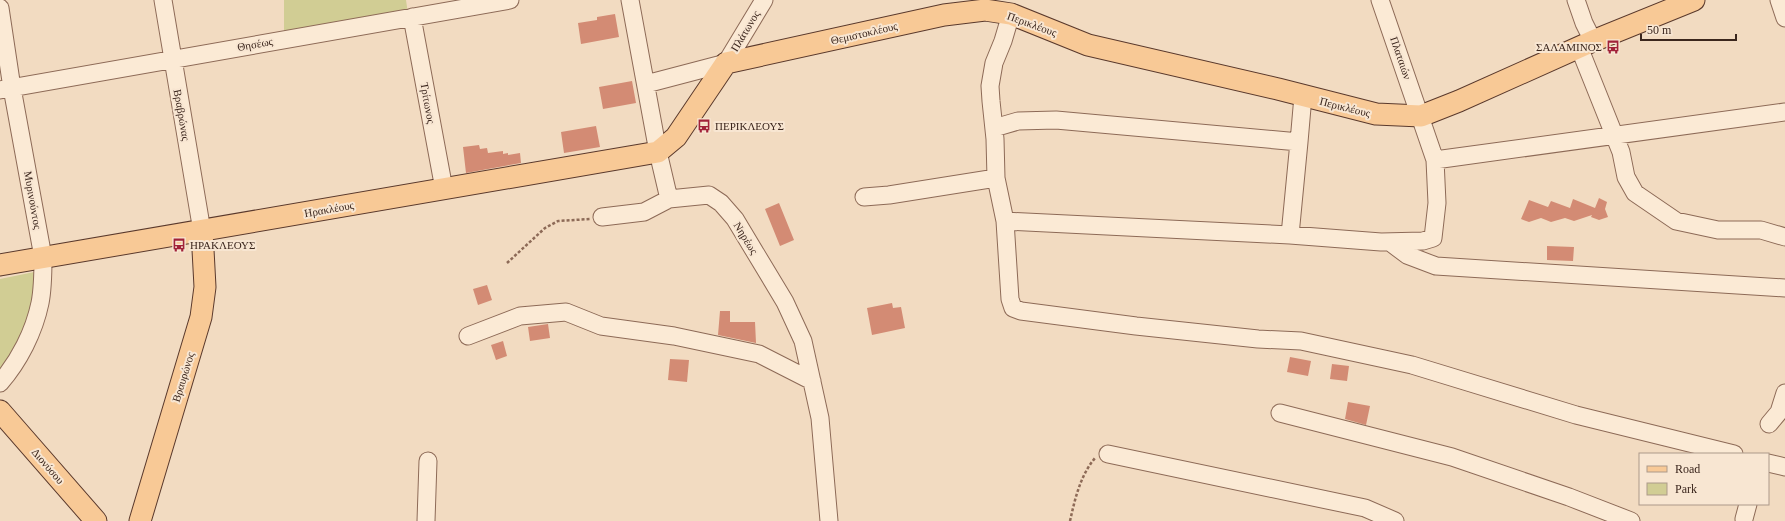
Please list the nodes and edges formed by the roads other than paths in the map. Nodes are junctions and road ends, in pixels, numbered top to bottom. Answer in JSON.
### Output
{"nodes":[{"id":1,"x":163,"y":0,"type":"edge"},
{"id":2,"x":510,"y":0,"type":"edge"},
{"id":3,"x":630,"y":0,"type":"edge"},
{"id":4,"x":764,"y":0,"type":"edge"},
{"id":5,"x":1380,"y":0,"type":"edge"},
{"id":6,"x":1576,"y":0,"type":"edge"},
{"id":7,"x":1694,"y":0,"type":"edge"},
{"id":8,"x":1779,"y":0,"type":"edge"},
{"id":9,"x":0,"y":8,"type":"edge"},
{"id":10,"x":998,"y":8,"type":"edge"},
{"id":11,"x":412,"y":17,"type":"junction"},
{"id":12,"x":1785,"y":18,"type":"edge"},
{"id":13,"x":1586,"y":44,"type":"junction"},
{"id":14,"x":172,"y":58,"type":"junction"},
{"id":15,"x":726,"y":63,"type":"junction"},
{"id":16,"x":646,"y":84,"type":"junction"},
{"id":17,"x":6,"y":89,"type":"edge"},
{"id":18,"x":1303,"y":96,"type":"junction"},
{"id":19,"x":1421,"y":116,"type":"junction"},
{"id":20,"x":1784,"y":117,"type":"edge"},
{"id":21,"x":994,"y":128,"type":"junction"},
{"id":22,"x":1614,"y":135,"type":"junction"},
{"id":23,"x":1299,"y":142,"type":"junction"},
{"id":24,"x":658,"y":152,"type":"junction"},
{"id":25,"x":1435,"y":160,"type":"junction"},
{"id":26,"x":996,"y":178,"type":"junction"},
{"id":27,"x":444,"y":189,"type":"junction"},
{"id":28,"x":864,"y":197,"type":"dead end"},
{"id":29,"x":669,"y":199,"type":"junction"},
{"id":30,"x":602,"y":217,"type":"road end"},
{"id":31,"x":1005,"y":221,"type":"junction"},
{"id":32,"x":202,"y":231,"type":"junction"},
{"id":33,"x":1290,"y":235,"type":"junction"},
{"id":34,"x":1785,"y":237,"type":"edge"},
{"id":35,"x":1391,"y":242,"type":"junction"},
{"id":36,"x":43,"y":257,"type":"junction"},
{"id":37,"x":0,"y":265,"type":"edge"},
{"id":38,"x":1785,"y":288,"type":"edge"},
{"id":39,"x":468,"y":336,"type":"dead end"},
{"id":40,"x":812,"y":381,"type":"junction"},
{"id":41,"x":0,"y":383,"type":"edge"},
{"id":42,"x":1785,"y":393,"type":"edge"},
{"id":43,"x":0,"y":411,"type":"edge"},
{"id":44,"x":1280,"y":413,"type":"dead end"},
{"id":45,"x":1769,"y":424,"type":"dead end"},
{"id":46,"x":1730,"y":453,"type":"edge"},
{"id":47,"x":1108,"y":454,"type":"road end"},
{"id":48,"x":428,"y":461,"type":"dead end"},
{"id":49,"x":1769,"y":463,"type":"edge"},
{"id":50,"x":1785,"y":467,"type":"edge"},
{"id":51,"x":96,"y":521,"type":"edge"},
{"id":52,"x":140,"y":521,"type":"edge"},
{"id":53,"x":426,"y":521,"type":"edge"},
{"id":54,"x":829,"y":521,"type":"edge"},
{"id":55,"x":1395,"y":521,"type":"edge"},
{"id":56,"x":1631,"y":521,"type":"edge"}],
"edges":[{"from":1,"to":14,"type":"street","name":"Βραβρώνας"},
{"from":2,"to":11,"type":"street","name":"Θησέως"},
{"from":3,"to":16,"type":"street"},
{"from":4,"to":15,"type":"street","name":"Πλάτωνος"},
{"from":5,"to":19,"type":"street","name":"Πλαταιών"},
{"from":6,"to":13,"type":"street"},
{"from":7,"to":13,"type":"main road","name":"Περικλέους"},
{"from":8,"to":12,"type":"street"},
{"from":9,"to":17,"type":"street","name":"Μυρινούντος"},
{"from":10,"to":15,"type":"main road","name":"Θεμιστοκλέους"},
{"from":10,"to":18,"type":"main road","name":"Περικλέους"},
{"from":10,"to":21,"type":"street"},
{"from":11,"to":14,"type":"street","name":"Θησέως"},
{"from":11,"to":27,"type":"street","name":"Τρίτωνος"},
{"from":13,"to":19,"type":"main road","name":"Περικλέους"},
{"from":13,"to":22,"type":"street"},
{"from":14,"to":17,"type":"street","name":"Θησέως"},
{"from":14,"to":32,"type":"street","name":"Βραβρώνας"},
{"from":15,"to":16,"type":"street"},
{"from":15,"to":24,"type":"main road"},
{"from":16,"to":24,"type":"street"},
{"from":17,"to":36,"type":"street","name":"Μυρινούντος"},
{"from":18,"to":19,"type":"main road","name":"Περικλέους"},
{"from":18,"to":23,"type":"street"},
{"from":19,"to":25,"type":"street","name":"Πλαταιών"},
{"from":20,"to":22,"type":"street"},
{"from":21,"to":23,"type":"street"},
{"from":21,"to":26,"type":"street"},
{"from":22,"to":25,"type":"street"},
{"from":22,"to":34,"type":"street"},
{"from":23,"to":33,"type":"street"},
{"from":24,"to":27,"type":"main road","name":"Ηρακλέους"},
{"from":24,"to":29,"type":"street"},
{"from":25,"to":35,"type":"street","name":"Πλαταιών"},
{"from":26,"to":28,"type":"street"},
{"from":26,"to":31,"type":"street"},
{"from":27,"to":32,"type":"main road","name":"Ηρακλέους"},
{"from":29,"to":30,"type":"street"},
{"from":29,"to":40,"type":"street","name":"Νηρέως"},
{"from":31,"to":33,"type":"street"},
{"from":31,"to":46,"type":"street"},
{"from":32,"to":36,"type":"main road","name":"Ηρακλέους"},
{"from":32,"to":52,"type":"main road","name":"Βραυρώνος"},
{"from":33,"to":35,"type":"street"},
{"from":35,"to":38,"type":"street"},
{"from":36,"to":37,"type":"main road","name":"Ηρακλέους"},
{"from":36,"to":41,"type":"street","name":"Μυρινούντος"},
{"from":39,"to":40,"type":"street"},
{"from":40,"to":54,"type":"street","name":"Νηρέως"},
{"from":42,"to":45,"type":"street"},
{"from":43,"to":51,"type":"main road","name":"Διονύσου"},
{"from":44,"to":56,"type":"street"},
{"from":47,"to":55,"type":"street"},
{"from":48,"to":53,"type":"street"},
{"from":49,"to":50,"type":"street"}]}
